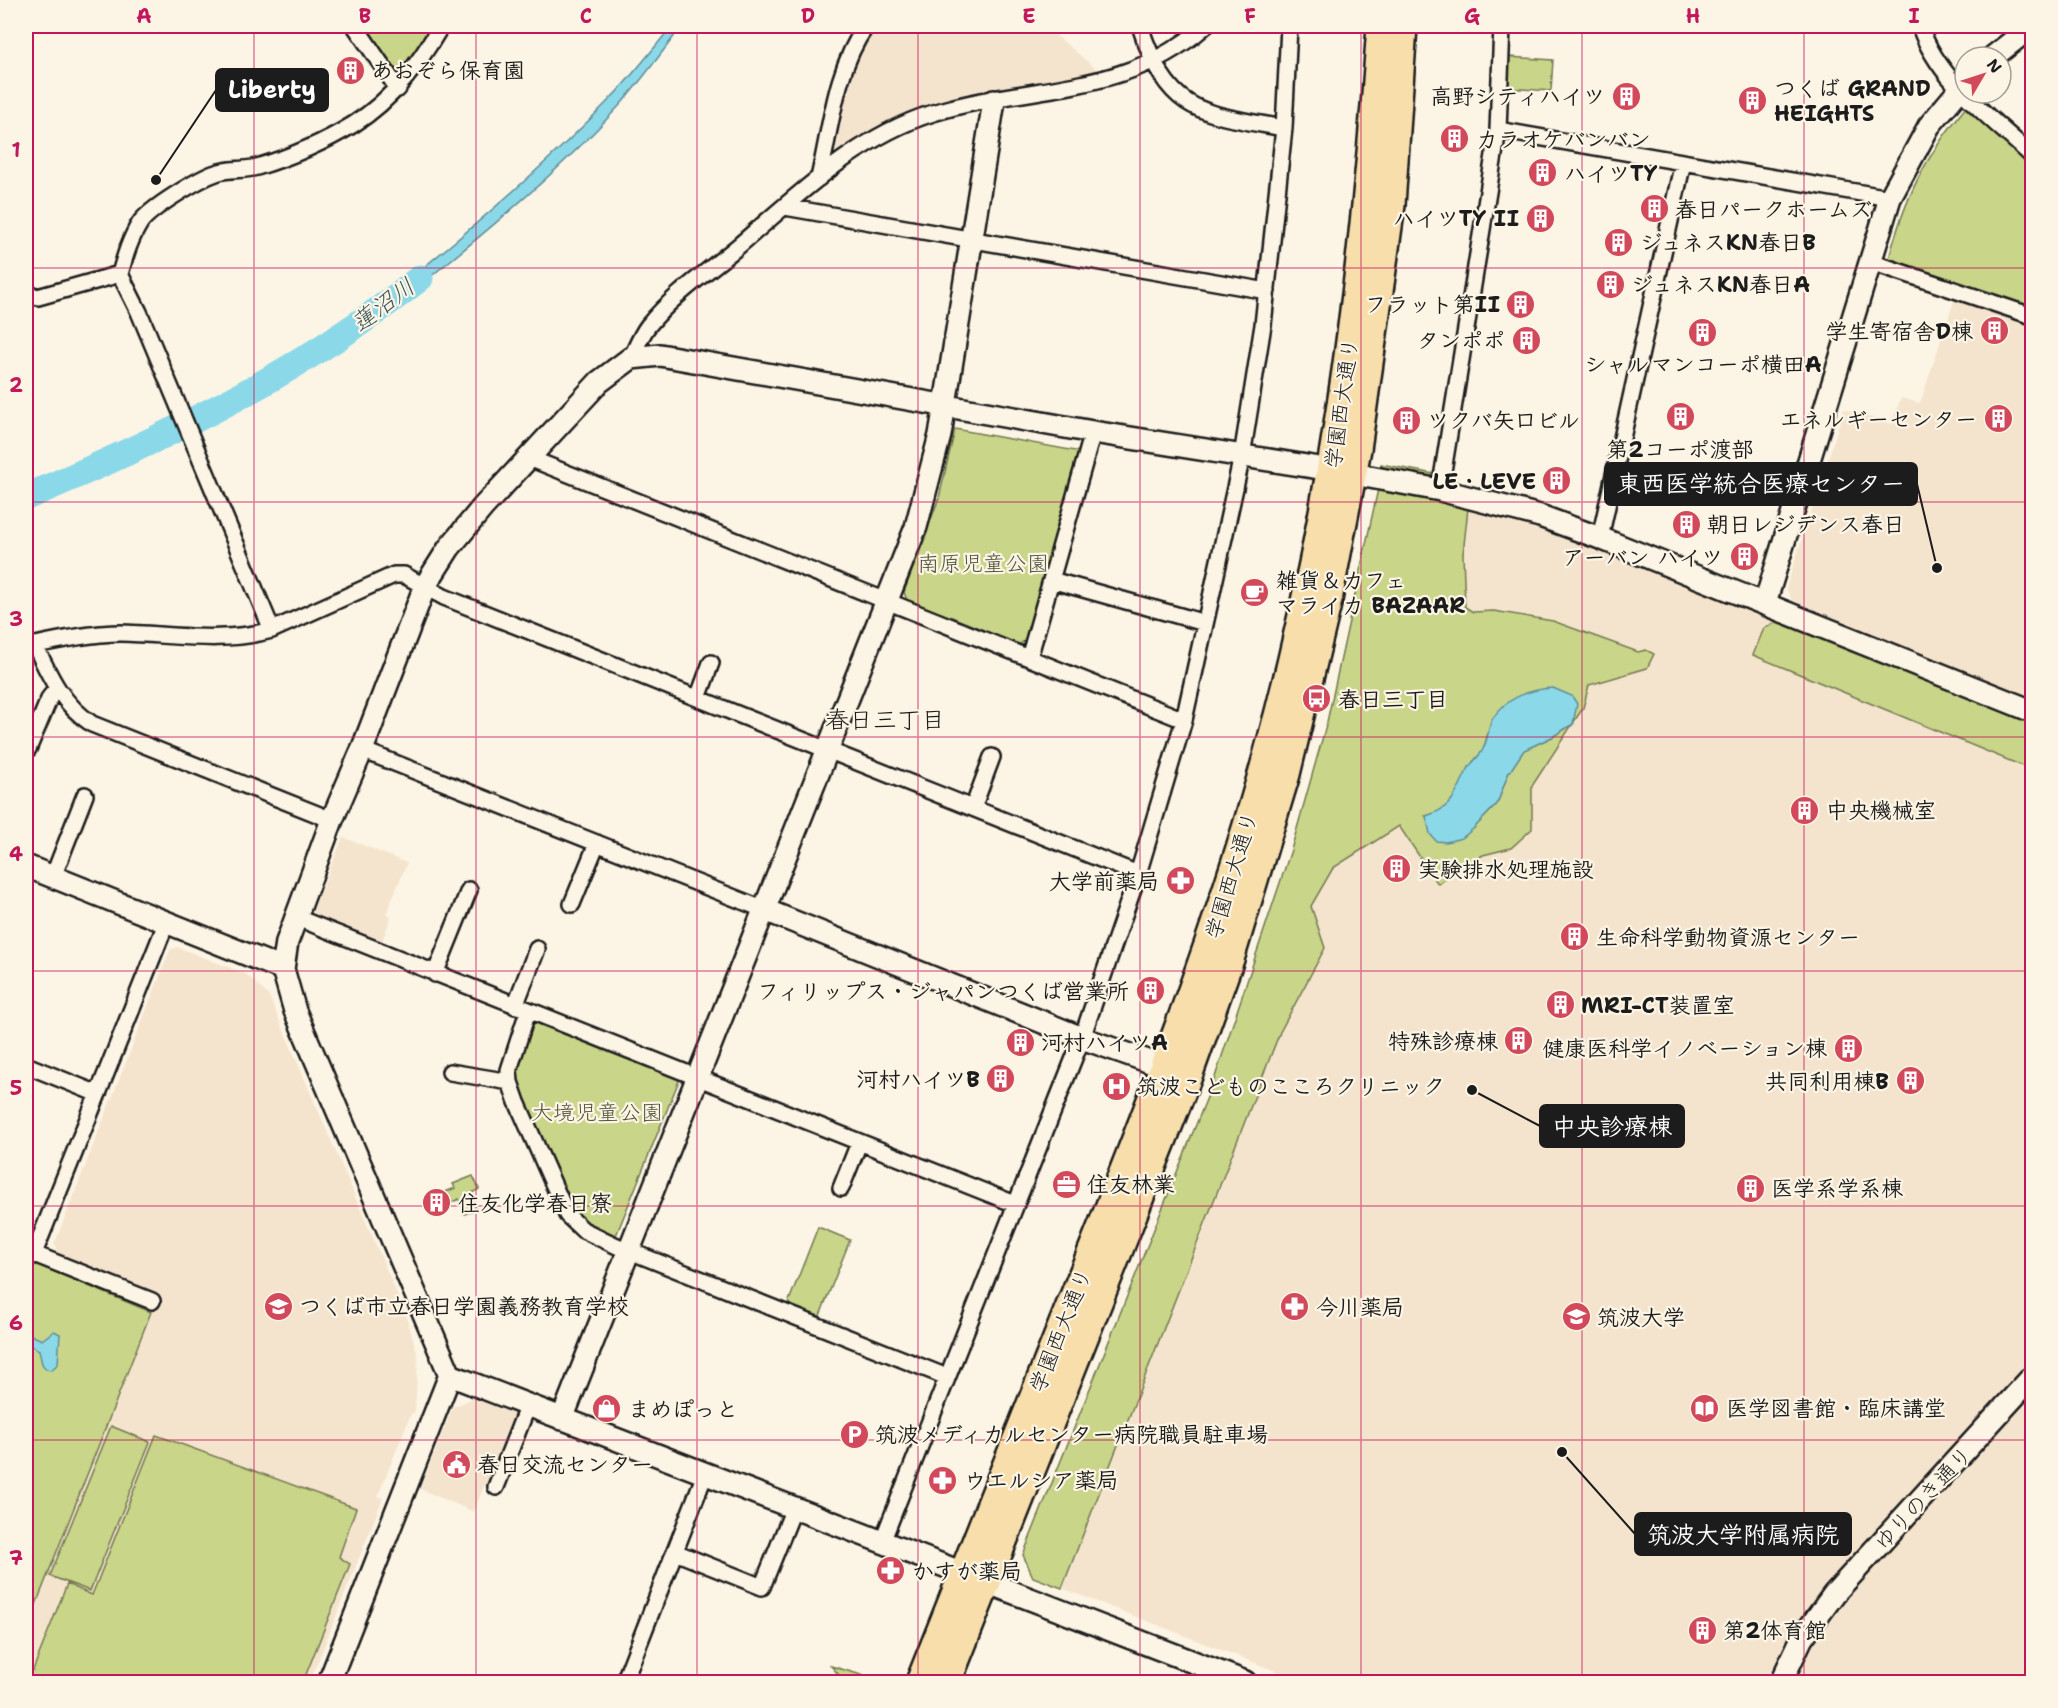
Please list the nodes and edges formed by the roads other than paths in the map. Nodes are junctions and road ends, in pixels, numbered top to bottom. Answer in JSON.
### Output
{"nodes":[{"id":1,"x":355,"y":26,"type":"edge"},
{"id":2,"x":441,"y":26,"type":"edge"},
{"id":3,"x":866,"y":26,"type":"edge"},
{"id":4,"x":1140,"y":26,"type":"edge"},
{"id":5,"x":1204,"y":26,"type":"edge"},
{"id":6,"x":1289,"y":26,"type":"edge"},
{"id":7,"x":1381,"y":26,"type":"edge"},
{"id":8,"x":1403,"y":26,"type":"edge"},
{"id":9,"x":1502,"y":26,"type":"edge"},
{"id":10,"x":1920,"y":26,"type":"edge"},
{"id":11,"x":2032,"y":26,"type":"edge"},
{"id":12,"x":2008,"y":45,"type":"edge"},
{"id":13,"x":1154,"y":60,"type":"junction"},
{"id":14,"x":1953,"y":75,"type":"edge"},
{"id":15,"x":398,"y":89,"type":"junction"},
{"id":16,"x":1953,"y":97,"type":"edge"},
{"id":17,"x":994,"y":101,"type":"junction"},
{"id":18,"x":1981,"y":105,"type":"edge"},
{"id":19,"x":1284,"y":128,"type":"junction"},
{"id":20,"x":1498,"y":130,"type":"junction"},
{"id":21,"x":2032,"y":156,"type":"edge"},
{"id":22,"x":1683,"y":162,"type":"junction"},
{"id":23,"x":819,"y":178,"type":"junction"},
{"id":24,"x":1890,"y":198,"type":"junction"},
{"id":25,"x":785,"y":207,"type":"junction"},
{"id":26,"x":973,"y":240,"type":"junction"},
{"id":27,"x":1871,"y":262,"type":"junction"},
{"id":28,"x":120,"y":274,"type":"junction"},
{"id":29,"x":1267,"y":291,"type":"junction"},
{"id":30,"x":26,"y":293,"type":"edge"},
{"id":31,"x":2032,"y":316,"type":"edge"},
{"id":32,"x":631,"y":358,"type":"junction"},
{"id":33,"x":944,"y":404,"type":"junction"},
{"id":34,"x":1093,"y":432,"type":"junction"},
{"id":35,"x":1242,"y":456,"type":"junction"},
{"id":36,"x":529,"y":458,"type":"junction"},
{"id":37,"x":1342,"y":472,"type":"junction"},
{"id":38,"x":1440,"y":490,"type":"junction"},
{"id":39,"x":1600,"y":538,"type":"junction"},
{"id":40,"x":1051,"y":580,"type":"junction"},
{"id":41,"x":425,"y":586,"type":"junction"},
{"id":42,"x":888,"y":601,"type":"junction"},
{"id":43,"x":1765,"y":603,"type":"junction"},
{"id":44,"x":1205,"y":623,"type":"junction"},
{"id":45,"x":272,"y":630,"type":"junction"},
{"id":46,"x":30,"y":646,"type":"edge"},
{"id":47,"x":1029,"y":658,"type":"junction"},
{"id":48,"x":711,"y":663,"type":"dead end"},
{"id":49,"x":56,"y":690,"type":"junction"},
{"id":50,"x":698,"y":698,"type":"junction"},
{"id":51,"x":2032,"y":711,"type":"edge"},
{"id":52,"x":1184,"y":720,"type":"junction"},
{"id":53,"x":28,"y":749,"type":"dead end"},
{"id":54,"x":362,"y":750,"type":"junction"},
{"id":55,"x":828,"y":750,"type":"junction"},
{"id":56,"x":992,"y":757,"type":"dead end"},
{"id":57,"x":85,"y":795,"type":"dead end"},
{"id":58,"x":973,"y":808,"type":"junction"},
{"id":59,"x":332,"y":820,"type":"junction"},
{"id":60,"x":597,"y":843,"type":"junction"},
{"id":61,"x":26,"y":866,"type":"edge"},
{"id":62,"x":1138,"y":874,"type":"junction"},
{"id":63,"x":53,"y":877,"type":"junction"},
{"id":64,"x":469,"y":890,"type":"dead end"},
{"id":65,"x":572,"y":904,"type":"dead end"},
{"id":66,"x":765,"y":910,"type":"junction"},
{"id":67,"x":295,"y":917,"type":"junction"},
{"id":68,"x":167,"y":921,"type":"junction"},
{"id":69,"x":537,"y":949,"type":"dead end"},
{"id":70,"x":283,"y":969,"type":"junction"},
{"id":71,"x":435,"y":974,"type":"junction"},
{"id":72,"x":521,"y":1008,"type":"junction"},
{"id":73,"x":1082,"y":1038,"type":"junction"},
{"id":74,"x":26,"y":1065,"type":"edge"},
{"id":75,"x":450,"y":1072,"type":"dead end"},
{"id":76,"x":1176,"y":1072,"type":"junction"},
{"id":77,"x":698,"y":1078,"type":"junction"},
{"id":78,"x":510,"y":1082,"type":"junction"},
{"id":79,"x":98,"y":1094,"type":"junction"},
{"id":80,"x":859,"y":1143,"type":"junction"},
{"id":81,"x":841,"y":1188,"type":"dead end"},
{"id":82,"x":1015,"y":1204,"type":"junction"},
{"id":83,"x":630,"y":1251,"type":"junction"},
{"id":84,"x":30,"y":1253,"type":"edge"},
{"id":85,"x":152,"y":1301,"type":"dead end"},
{"id":86,"x":450,"y":1375,"type":"junction"},
{"id":87,"x":947,"y":1377,"type":"junction"},
{"id":88,"x":2032,"y":1377,"type":"edge"},
{"id":89,"x":528,"y":1405,"type":"junction"},
{"id":90,"x":562,"y":1419,"type":"junction"},
{"id":91,"x":705,"y":1474,"type":"junction"},
{"id":92,"x":496,"y":1487,"type":"dead end"},
{"id":93,"x":794,"y":1508,"type":"junction"},
{"id":94,"x":882,"y":1542,"type":"junction"},
{"id":95,"x":675,"y":1552,"type":"junction"},
{"id":96,"x":975,"y":1578,"type":"junction"},
{"id":97,"x":329,"y":1683,"type":"edge"},
{"id":98,"x":624,"y":1683,"type":"edge"},
{"id":99,"x":920,"y":1683,"type":"edge"},
{"id":100,"x":947,"y":1683,"type":"edge"},
{"id":101,"x":1245,"y":1683,"type":"edge"},
{"id":102,"x":1781,"y":1683,"type":"edge"}],
"edges":[{"from":1,"to":15,"type":"street"},
{"from":2,"to":15,"type":"street"},
{"from":3,"to":23,"type":"street"},
{"from":4,"to":13,"type":"street"},
{"from":5,"to":13,"type":"street"},
{"from":6,"to":19,"type":"street"},
{"from":7,"to":37,"type":"highway","name":"学園西大通り"},
{"from":8,"to":37,"type":"highway","name":"学園西大通り"},
{"from":9,"to":20,"type":"street"},
{"from":10,"to":14,"type":"street"},
{"from":11,"to":12,"type":"street"},
{"from":13,"to":17,"type":"street"},
{"from":13,"to":19,"type":"street"},
{"from":15,"to":28,"type":"street"},
{"from":16,"to":24,"type":"street"},
{"from":17,"to":23,"type":"street"},
{"from":17,"to":26,"type":"street"},
{"from":18,"to":21,"type":"street"},
{"from":19,"to":29,"type":"street"},
{"from":20,"to":22,"type":"street"},
{"from":20,"to":38,"type":"street"},
{"from":22,"to":24,"type":"street"},
{"from":22,"to":39,"type":"street"},
{"from":23,"to":25,"type":"street"},
{"from":24,"to":27,"type":"street"},
{"from":25,"to":26,"type":"street"},
{"from":25,"to":32,"type":"street"},
{"from":26,"to":29,"type":"street"},
{"from":26,"to":33,"type":"street"},
{"from":27,"to":31,"type":"street"},
{"from":27,"to":43,"type":"street"},
{"from":28,"to":30,"type":"street"},
{"from":28,"to":45,"type":"street"},
{"from":29,"to":35,"type":"street"},
{"from":32,"to":33,"type":"street"},
{"from":32,"to":36,"type":"street"},
{"from":33,"to":34,"type":"street"},
{"from":33,"to":42,"type":"street"},
{"from":34,"to":35,"type":"street"},
{"from":34,"to":40,"type":"street"},
{"from":35,"to":37,"type":"street"},
{"from":35,"to":44,"type":"street"},
{"from":36,"to":41,"type":"street"},
{"from":36,"to":42,"type":"street"},
{"from":37,"to":38,"type":"street"},
{"from":37,"to":76,"type":"highway","name":"学園西大通り"},
{"from":38,"to":39,"type":"street"},
{"from":39,"to":43,"type":"street"},
{"from":40,"to":44,"type":"street"},
{"from":40,"to":47,"type":"street"},
{"from":41,"to":45,"type":"street"},
{"from":41,"to":50,"type":"street"},
{"from":41,"to":54,"type":"street"},
{"from":42,"to":47,"type":"street"},
{"from":42,"to":55,"type":"street"},
{"from":43,"to":51,"type":"street"},
{"from":44,"to":52,"type":"street"},
{"from":45,"to":46,"type":"street"},
{"from":46,"to":49,"type":"street"},
{"from":47,"to":52,"type":"street"},
{"from":48,"to":50,"type":"street"},
{"from":49,"to":53,"type":"street"},
{"from":49,"to":59,"type":"street"},
{"from":50,"to":55,"type":"street"},
{"from":52,"to":62,"type":"street"},
{"from":54,"to":59,"type":"street"},
{"from":54,"to":60,"type":"street"},
{"from":55,"to":58,"type":"street"},
{"from":55,"to":66,"type":"street"},
{"from":56,"to":58,"type":"street"},
{"from":57,"to":63,"type":"street"},
{"from":58,"to":62,"type":"street"},
{"from":59,"to":67,"type":"street"},
{"from":60,"to":65,"type":"street"},
{"from":60,"to":66,"type":"street"},
{"from":61,"to":63,"type":"street"},
{"from":62,"to":73,"type":"street"},
{"from":63,"to":68,"type":"street"},
{"from":64,"to":71,"type":"street"},
{"from":66,"to":73,"type":"street"},
{"from":66,"to":77,"type":"street"},
{"from":67,"to":70,"type":"street"},
{"from":67,"to":71,"type":"street"},
{"from":68,"to":70,"type":"street"},
{"from":68,"to":79,"type":"street"},
{"from":69,"to":72,"type":"street"},
{"from":70,"to":86,"type":"street"},
{"from":71,"to":72,"type":"street"},
{"from":72,"to":77,"type":"street"},
{"from":72,"to":78,"type":"street"},
{"from":73,"to":76,"type":"street"},
{"from":73,"to":82,"type":"street"},
{"from":74,"to":79,"type":"street"},
{"from":75,"to":78,"type":"street"},
{"from":76,"to":96,"type":"highway","name":"学園西大通り"},
{"from":77,"to":80,"type":"street"},
{"from":77,"to":83,"type":"street"},
{"from":78,"to":83,"type":"street"},
{"from":79,"to":84,"type":"street"},
{"from":80,"to":81,"type":"street"},
{"from":80,"to":82,"type":"street"},
{"from":82,"to":87,"type":"street"},
{"from":83,"to":87,"type":"street"},
{"from":83,"to":90,"type":"street"},
{"from":84,"to":85,"type":"street"},
{"from":86,"to":89,"type":"street"},
{"from":86,"to":97,"type":"street"},
{"from":87,"to":94,"type":"street"},
{"from":88,"to":102,"type":"street","name":"ゆりのき通り"},
{"from":89,"to":90,"type":"street"},
{"from":89,"to":92,"type":"street"},
{"from":90,"to":91,"type":"street"},
{"from":91,"to":93,"type":"street"},
{"from":91,"to":95,"type":"street"},
{"from":93,"to":94,"type":"street"},
{"from":93,"to":95,"type":"street"},
{"from":94,"to":96,"type":"street"},
{"from":95,"to":98,"type":"street"},
{"from":96,"to":99,"type":"highway","name":"学園西大通り"},
{"from":96,"to":100,"type":"highway","name":"学園西大通り"},
{"from":96,"to":101,"type":"street"}]}
